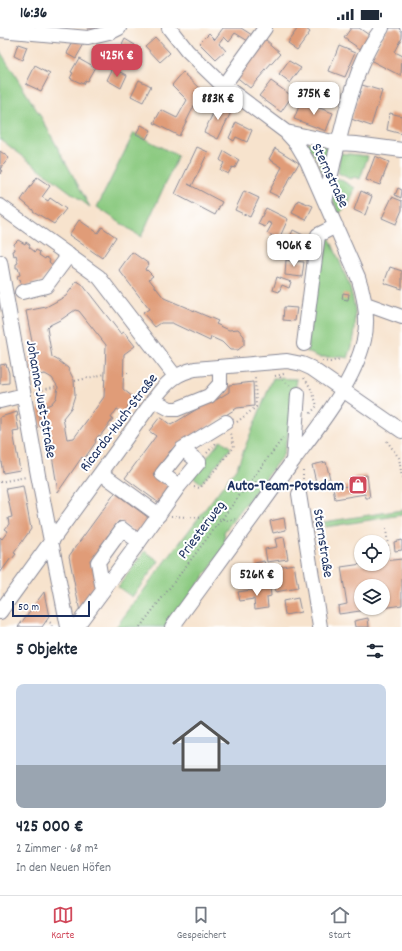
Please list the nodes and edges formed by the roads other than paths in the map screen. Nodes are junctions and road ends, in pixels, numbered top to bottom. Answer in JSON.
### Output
{"nodes":[{"id":1,"x":118,"y":28,"type":"edge"},
{"id":2,"x":169,"y":28,"type":"edge"},
{"id":3,"x":265,"y":28,"type":"edge"},
{"id":4,"x":382,"y":28,"type":"edge"},
{"id":5,"x":0,"y":30,"type":"edge"},
{"id":6,"x":224,"y":85,"type":"junction"},
{"id":7,"x":286,"y":132,"type":"junction"},
{"id":8,"x":338,"y":143,"type":"junction"},
{"id":9,"x":402,"y":150,"type":"edge"},
{"id":10,"x":325,"y":202,"type":"junction"},
{"id":11,"x":0,"y":206,"type":"edge"},
{"id":12,"x":336,"y":226,"type":"junction"},
{"id":13,"x":69,"y":255,"type":"junction"},
{"id":14,"x":0,"y":262,"type":"edge"},
{"id":15,"x":22,"y":292,"type":"dead end"},
{"id":16,"x":366,"y":304,"type":"junction"},
{"id":17,"x":402,"y":317,"type":"edge"},
{"id":18,"x":304,"y":344,"type":"dead end"},
{"id":19,"x":220,"y":367,"type":"junction"},
{"id":20,"x":175,"y":376,"type":"junction"},
{"id":21,"x":342,"y":390,"type":"junction"},
{"id":22,"x":298,"y":394,"type":"dead end"},
{"id":23,"x":24,"y":395,"type":"junction"},
{"id":24,"x":153,"y":400,"type":"junction"},
{"id":25,"x":0,"y":401,"type":"edge"},
{"id":26,"x":228,"y":425,"type":"road end"},
{"id":27,"x":402,"y":431,"type":"edge"},
{"id":28,"x":182,"y":449,"type":"junction"},
{"id":29,"x":298,"y":464,"type":"junction"},
{"id":30,"x":101,"y":473,"type":"junction"},
{"id":31,"x":179,"y":486,"type":"junction"},
{"id":32,"x":299,"y":494,"type":"road end"},
{"id":33,"x":159,"y":515,"type":"junction"},
{"id":34,"x":51,"y":541,"type":"junction"},
{"id":35,"x":139,"y":542,"type":"junction"},
{"id":36,"x":104,"y":590,"type":"junction"},
{"id":37,"x":0,"y":612,"type":"edge"},
{"id":38,"x":68,"y":627,"type":"edge"},
{"id":39,"x":76,"y":627,"type":"edge"},
{"id":40,"x":172,"y":627,"type":"edge"},
{"id":41,"x":320,"y":627,"type":"edge"}],
"edges":[{"from":1,"to":5,"type":"street"},
{"from":2,"to":6,"type":"street","name":"Sternstraße"},
{"from":3,"to":6,"type":"street"},
{"from":4,"to":8,"type":"street"},
{"from":6,"to":7,"type":"street","name":"Sternstraße"},
{"from":7,"to":8,"type":"street"},
{"from":7,"to":10,"type":"street","name":"Sternstraße"},
{"from":8,"to":9,"type":"street"},
{"from":8,"to":10,"type":"street"},
{"from":10,"to":12,"type":"street","name":"Sternstraße"},
{"from":11,"to":13,"type":"street"},
{"from":12,"to":16,"type":"street","name":"Sternstraße"},
{"from":12,"to":18,"type":"street","name":"Sternstraße"},
{"from":13,"to":15,"type":"street"},
{"from":13,"to":20,"type":"street"},
{"from":14,"to":23,"type":"street","name":"Johanna-Just-Straße"},
{"from":16,"to":17,"type":"street"},
{"from":16,"to":21,"type":"street","name":"Sternstraße"},
{"from":19,"to":20,"type":"street","name":"Ricarda-Huch-Straße"},
{"from":19,"to":21,"type":"street","name":"Ricarda-Huch-Straße"},
{"from":19,"to":24,"type":"street"},
{"from":20,"to":24,"type":"street","name":"Ricarda-Huch-Straße"},
{"from":21,"to":27,"type":"street","name":"Ricarda-Huch-Straße"},
{"from":21,"to":29,"type":"street","name":"Sternstraße"},
{"from":22,"to":29,"type":"street"},
{"from":23,"to":25,"type":"street"},
{"from":23,"to":34,"type":"street","name":"Johanna-Just-Straße"},
{"from":24,"to":30,"type":"street","name":"Ricarda-Huch-Straße"},
{"from":26,"to":28,"type":"street"},
{"from":28,"to":31,"type":"street"},
{"from":28,"to":31,"type":"street"},
{"from":29,"to":40,"type":"street","name":"Sternstraße"},
{"from":30,"to":33,"type":"street"},
{"from":30,"to":34,"type":"street","name":"Ricarda-Huch-Straße"},
{"from":31,"to":33,"type":"street"},
{"from":32,"to":41,"type":"street","name":"Sternstraße"},
{"from":33,"to":35,"type":"street"},
{"from":34,"to":37,"type":"street","name":"Ricarda-Huch-Straße"},
{"from":34,"to":38,"type":"street","name":"Johanna-Just-Straße"},
{"from":35,"to":36,"type":"street"},
{"from":35,"to":36,"type":"street"},
{"from":36,"to":39,"type":"street"}]}
